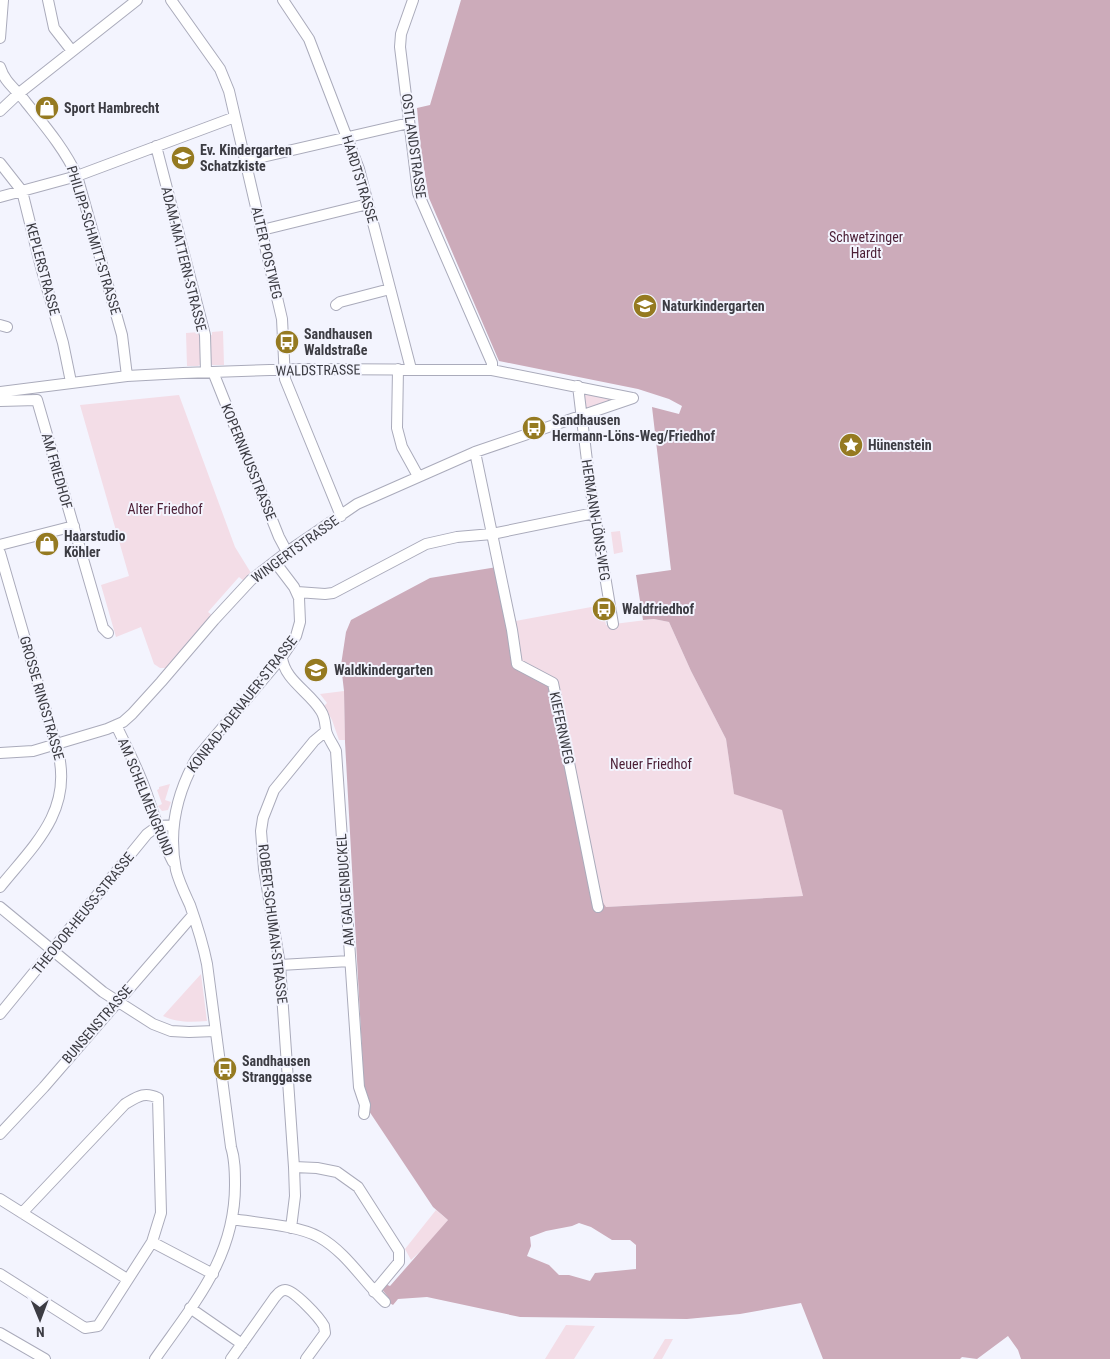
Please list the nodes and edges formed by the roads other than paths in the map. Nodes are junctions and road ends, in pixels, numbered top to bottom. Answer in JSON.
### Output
{"nodes":[{"id":1,"x":3,"y":0,"type":"edge"},
{"id":2,"x":48,"y":0,"type":"edge"},
{"id":3,"x":137,"y":0,"type":"edge"},
{"id":4,"x":171,"y":0,"type":"edge"},
{"id":5,"x":284,"y":0,"type":"edge"},
{"id":6,"x":414,"y":0,"type":"edge"},
{"id":7,"x":0,"y":38,"type":"edge"},
{"id":8,"x":72,"y":51,"type":"junction"},
{"id":9,"x":0,"y":67,"type":"edge"},
{"id":10,"x":18,"y":94,"type":"junction"},
{"id":11,"x":0,"y":111,"type":"edge"},
{"id":12,"x":235,"y":117,"type":"junction"},
{"id":13,"x":410,"y":123,"type":"junction"},
{"id":14,"x":348,"y":137,"type":"junction"},
{"id":15,"x":156,"y":146,"type":"junction"},
{"id":16,"x":245,"y":161,"type":"junction"},
{"id":17,"x":0,"y":163,"type":"edge"},
{"id":18,"x":77,"y":176,"type":"junction"},
{"id":19,"x":22,"y":191,"type":"junction"},
{"id":20,"x":0,"y":197,"type":"edge"},
{"id":21,"x":368,"y":204,"type":"junction"},
{"id":22,"x":262,"y":230,"type":"junction"},
{"id":23,"x":390,"y":289,"type":"junction"},
{"id":24,"x":336,"y":305,"type":"dead end"},
{"id":25,"x":398,"y":369,"type":"junction"},
{"id":26,"x":411,"y":369,"type":"junction"},
{"id":27,"x":284,"y":370,"type":"junction"},
{"id":28,"x":492,"y":370,"type":"junction"},
{"id":29,"x":209,"y":372,"type":"junction"},
{"id":30,"x":127,"y":376,"type":"junction"},
{"id":31,"x":71,"y":382,"type":"junction"},
{"id":32,"x":578,"y":386,"type":"junction"},
{"id":33,"x":0,"y":392,"type":"edge"},
{"id":34,"x":633,"y":398,"type":"joint"},
{"id":35,"x":0,"y":401,"type":"edge"},
{"id":36,"x":581,"y":416,"type":"junction"},
{"id":37,"x":475,"y":452,"type":"junction"},
{"id":38,"x":418,"y":476,"type":"junction"},
{"id":39,"x":594,"y":513,"type":"junction"},
{"id":40,"x":341,"y":516,"type":"junction"},
{"id":41,"x":74,"y":526,"type":"junction"},
{"id":42,"x":492,"y":534,"type":"junction"},
{"id":43,"x":0,"y":545,"type":"edge"},
{"id":44,"x":287,"y":552,"type":"junction"},
{"id":45,"x":0,"y":553,"type":"edge"},
{"id":46,"x":275,"y":562,"type":"junction"},
{"id":47,"x":297,"y":592,"type":"junction"},
{"id":48,"x":613,"y":624,"type":"dead end"},
{"id":49,"x":108,"y":633,"type":"dead end"},
{"id":50,"x":282,"y":657,"type":"junction"},
{"id":51,"x":268,"y":672,"type":"junction"},
{"id":52,"x":293,"y":680,"type":"junction"},
{"id":53,"x":116,"y":725,"type":"junction"},
{"id":54,"x":326,"y":731,"type":"junction"},
{"id":55,"x":55,"y":744,"type":"junction"},
{"id":56,"x":0,"y":753,"type":"edge"},
{"id":57,"x":174,"y":821,"type":"junction"},
{"id":58,"x":157,"y":822,"type":"junction"},
{"id":59,"x":176,"y":870,"type":"junction"},
{"id":60,"x":0,"y":887,"type":"edge"},
{"id":61,"x":0,"y":907,"type":"edge"},
{"id":62,"x":598,"y":907,"type":"dead end"},
{"id":63,"x":193,"y":914,"type":"junction"},
{"id":64,"x":53,"y":950,"type":"junction"},
{"id":65,"x":350,"y":961,"type":"junction"},
{"id":66,"x":280,"y":966,"type":"junction"},
{"id":67,"x":116,"y":1001,"type":"junction"},
{"id":68,"x":0,"y":1014,"type":"edge"},
{"id":69,"x":215,"y":1031,"type":"junction"},
{"id":70,"x":364,"y":1114,"type":"dead end"},
{"id":71,"x":0,"y":1134,"type":"edge"},
{"id":72,"x":294,"y":1167,"type":"junction"},
{"id":73,"x":0,"y":1199,"type":"edge"},
{"id":74,"x":22,"y":1213,"type":"junction"},
{"id":75,"x":232,"y":1218,"type":"junction"},
{"id":76,"x":291,"y":1228,"type":"junction"},
{"id":77,"x":152,"y":1242,"type":"junction"},
{"id":78,"x":0,"y":1274,"type":"edge"},
{"id":79,"x":213,"y":1274,"type":"junction"},
{"id":80,"x":127,"y":1279,"type":"junction"},
{"id":81,"x":374,"y":1292,"type":"junction"},
{"id":82,"x":385,"y":1302,"type":"dead end"},
{"id":83,"x":190,"y":1308,"type":"junction"},
{"id":84,"x":0,"y":1333,"type":"edge"},
{"id":85,"x":242,"y":1344,"type":"junction"},
{"id":86,"x":45,"y":1359,"type":"edge"},
{"id":87,"x":155,"y":1359,"type":"edge"},
{"id":88,"x":231,"y":1359,"type":"edge"},
{"id":89,"x":306,"y":1359,"type":"edge"}],
"edges":[{"from":1,"to":7,"type":"street"},
{"from":2,"to":8,"type":"street"},
{"from":3,"to":8,"type":"street"},
{"from":4,"to":12,"type":"street","name":"ALTER POSTWEG"},
{"from":5,"to":14,"type":"street","name":"HARDTSTRASSE"},
{"from":6,"to":13,"type":"street","name":"OSTLANDSTRASSE"},
{"from":8,"to":10,"type":"street"},
{"from":9,"to":10,"type":"street","name":"PHILIPP-SCHMITT-STRASSE"},
{"from":10,"to":11,"type":"street"},
{"from":10,"to":18,"type":"street","name":"PHILIPP-SCHMITT-STRASSE"},
{"from":12,"to":15,"type":"street"},
{"from":12,"to":16,"type":"street","name":"ALTER POSTWEG"},
{"from":13,"to":14,"type":"street"},
{"from":13,"to":28,"type":"street","name":"OSTLANDSTRASSE"},
{"from":14,"to":16,"type":"street"},
{"from":14,"to":21,"type":"street","name":"HARDTSTRASSE"},
{"from":15,"to":18,"type":"street"},
{"from":15,"to":29,"type":"street","name":"ADAM-MATTERN-STRASSE"},
{"from":16,"to":22,"type":"street","name":"ALTER POSTWEG"},
{"from":17,"to":19,"type":"street","name":"KEPLERSTRASSE"},
{"from":18,"to":19,"type":"street"},
{"from":18,"to":30,"type":"street","name":"PHILIPP-SCHMITT-STRASSE"},
{"from":19,"to":20,"type":"street"},
{"from":19,"to":31,"type":"street","name":"KEPLERSTRASSE"},
{"from":21,"to":22,"type":"street"},
{"from":21,"to":23,"type":"street","name":"HARDTSTRASSE"},
{"from":22,"to":27,"type":"street","name":"ALTER POSTWEG"},
{"from":23,"to":24,"type":"street"},
{"from":23,"to":26,"type":"street","name":"HARDTSTRASSE"},
{"from":25,"to":26,"type":"street","name":"WALDSTRASSE"},
{"from":25,"to":27,"type":"street","name":"WALDSTRASSE"},
{"from":25,"to":38,"type":"street"},
{"from":26,"to":28,"type":"street","name":"WALDSTRASSE"},
{"from":27,"to":29,"type":"street","name":"WALDSTRASSE"},
{"from":27,"to":40,"type":"street","name":"ALTER POSTWEG"},
{"from":28,"to":32,"type":"street","name":"WALDSTRASSE"},
{"from":29,"to":30,"type":"street","name":"WALDSTRASSE"},
{"from":29,"to":44,"type":"street","name":"KOPERNIKUSSTRASSE"},
{"from":30,"to":31,"type":"street","name":"WALDSTRASSE"},
{"from":31,"to":33,"type":"street","name":"WALDSTRASSE"},
{"from":32,"to":34,"type":"street","name":"WALDSTRASSE"},
{"from":32,"to":36,"type":"street","name":"HERMANN-LÖNS-WEG"},
{"from":34,"to":36,"type":"street","name":"WINGERTSTRASSE"},
{"from":35,"to":41,"type":"street","name":"AM FRIEDHOF"},
{"from":36,"to":37,"type":"street","name":"WINGERTSTRASSE"},
{"from":36,"to":39,"type":"street","name":"HERMANN-LÖNS-WEG"},
{"from":37,"to":38,"type":"street","name":"WINGERTSTRASSE"},
{"from":37,"to":42,"type":"street","name":"KIEFERNWEG"},
{"from":38,"to":40,"type":"street","name":"WINGERTSTRASSE"},
{"from":39,"to":42,"type":"street"},
{"from":39,"to":48,"type":"street","name":"HERMANN-LÖNS-WEG"},
{"from":40,"to":44,"type":"street","name":"WINGERTSTRASSE"},
{"from":41,"to":43,"type":"street"},
{"from":41,"to":49,"type":"street","name":"AM FRIEDHOF"},
{"from":42,"to":47,"type":"street"},
{"from":42,"to":62,"type":"street","name":"KIEFERNWEG"},
{"from":44,"to":46,"type":"street","name":"WINGERTSTRASSE"},
{"from":45,"to":55,"type":"street","name":"GROSSE RINGSTRASSE"},
{"from":46,"to":47,"type":"street"},
{"from":46,"to":53,"type":"street","name":"WINGERTSTRASSE"},
{"from":47,"to":50,"type":"street","name":"KONRAD-ADENAUER-STRASSE"},
{"from":50,"to":51,"type":"street","name":"KONRAD-ADENAUER-STRASSE"},
{"from":50,"to":52,"type":"street","name":"AM GALGENBUCKEL"},
{"from":51,"to":52,"type":"street","name":"AM GALGENBUCKEL"},
{"from":51,"to":57,"type":"street","name":"KONRAD-ADENAUER-STRASSE"},
{"from":52,"to":54,"type":"street","name":"AM GALGENBUCKEL"},
{"from":53,"to":55,"type":"street","name":"WINGERTSTRASSE"},
{"from":53,"to":58,"type":"street","name":"AM SCHELMENGRUND"},
{"from":54,"to":65,"type":"street","name":"AM GALGENBUCKEL"},
{"from":54,"to":66,"type":"street","name":"ROBERT-SCHUMAN-STRASSE"},
{"from":55,"to":56,"type":"street","name":"WINGERTSTRASSE"},
{"from":55,"to":60,"type":"street","name":"GROSSE RINGSTRASSE"},
{"from":57,"to":58,"type":"street"},
{"from":57,"to":59,"type":"street","name":"KONRAD-ADENAUER-STRASSE"},
{"from":58,"to":59,"type":"street","name":"AM SCHELMENGRUND"},
{"from":58,"to":64,"type":"street","name":"THEODOR-HEUSS-STRASSE"},
{"from":59,"to":63,"type":"street","name":"KONRAD-ADENAUER-STRASSE"},
{"from":61,"to":64,"type":"street"},
{"from":63,"to":67,"type":"street","name":"BUNSENSTRASSE"},
{"from":63,"to":69,"type":"street","name":"KONRAD-ADENAUER-STRASSE"},
{"from":64,"to":67,"type":"street"},
{"from":64,"to":68,"type":"street","name":"THEODOR-HEUSS-STRASSE"},
{"from":65,"to":66,"type":"street"},
{"from":65,"to":70,"type":"street","name":"AM GALGENBUCKEL"},
{"from":66,"to":72,"type":"street","name":"ROBERT-SCHUMAN-STRASSE"},
{"from":67,"to":69,"type":"street"},
{"from":67,"to":71,"type":"street","name":"BUNSENSTRASSE"},
{"from":69,"to":75,"type":"street","name":"KONRAD-ADENAUER-STRASSE"},
{"from":72,"to":76,"type":"street","name":"ROBERT-SCHUMAN-STRASSE"},
{"from":72,"to":81,"type":"street"},
{"from":73,"to":74,"type":"street"},
{"from":74,"to":77,"type":"street"},
{"from":74,"to":80,"type":"street"},
{"from":75,"to":76,"type":"street"},
{"from":75,"to":79,"type":"street","name":"KONRAD-ADENAUER-STRASSE"},
{"from":76,"to":81,"type":"street"},
{"from":77,"to":79,"type":"street"},
{"from":77,"to":80,"type":"street"},
{"from":78,"to":80,"type":"street"},
{"from":79,"to":83,"type":"street","name":"KONRAD-ADENAUER-STRASSE"},
{"from":81,"to":82,"type":"street"},
{"from":83,"to":85,"type":"street"},
{"from":83,"to":87,"type":"street","name":"KONRAD-ADENAUER-STRASSE"},
{"from":84,"to":86,"type":"street"},
{"from":85,"to":88,"type":"street"},
{"from":85,"to":89,"type":"street"}]}
